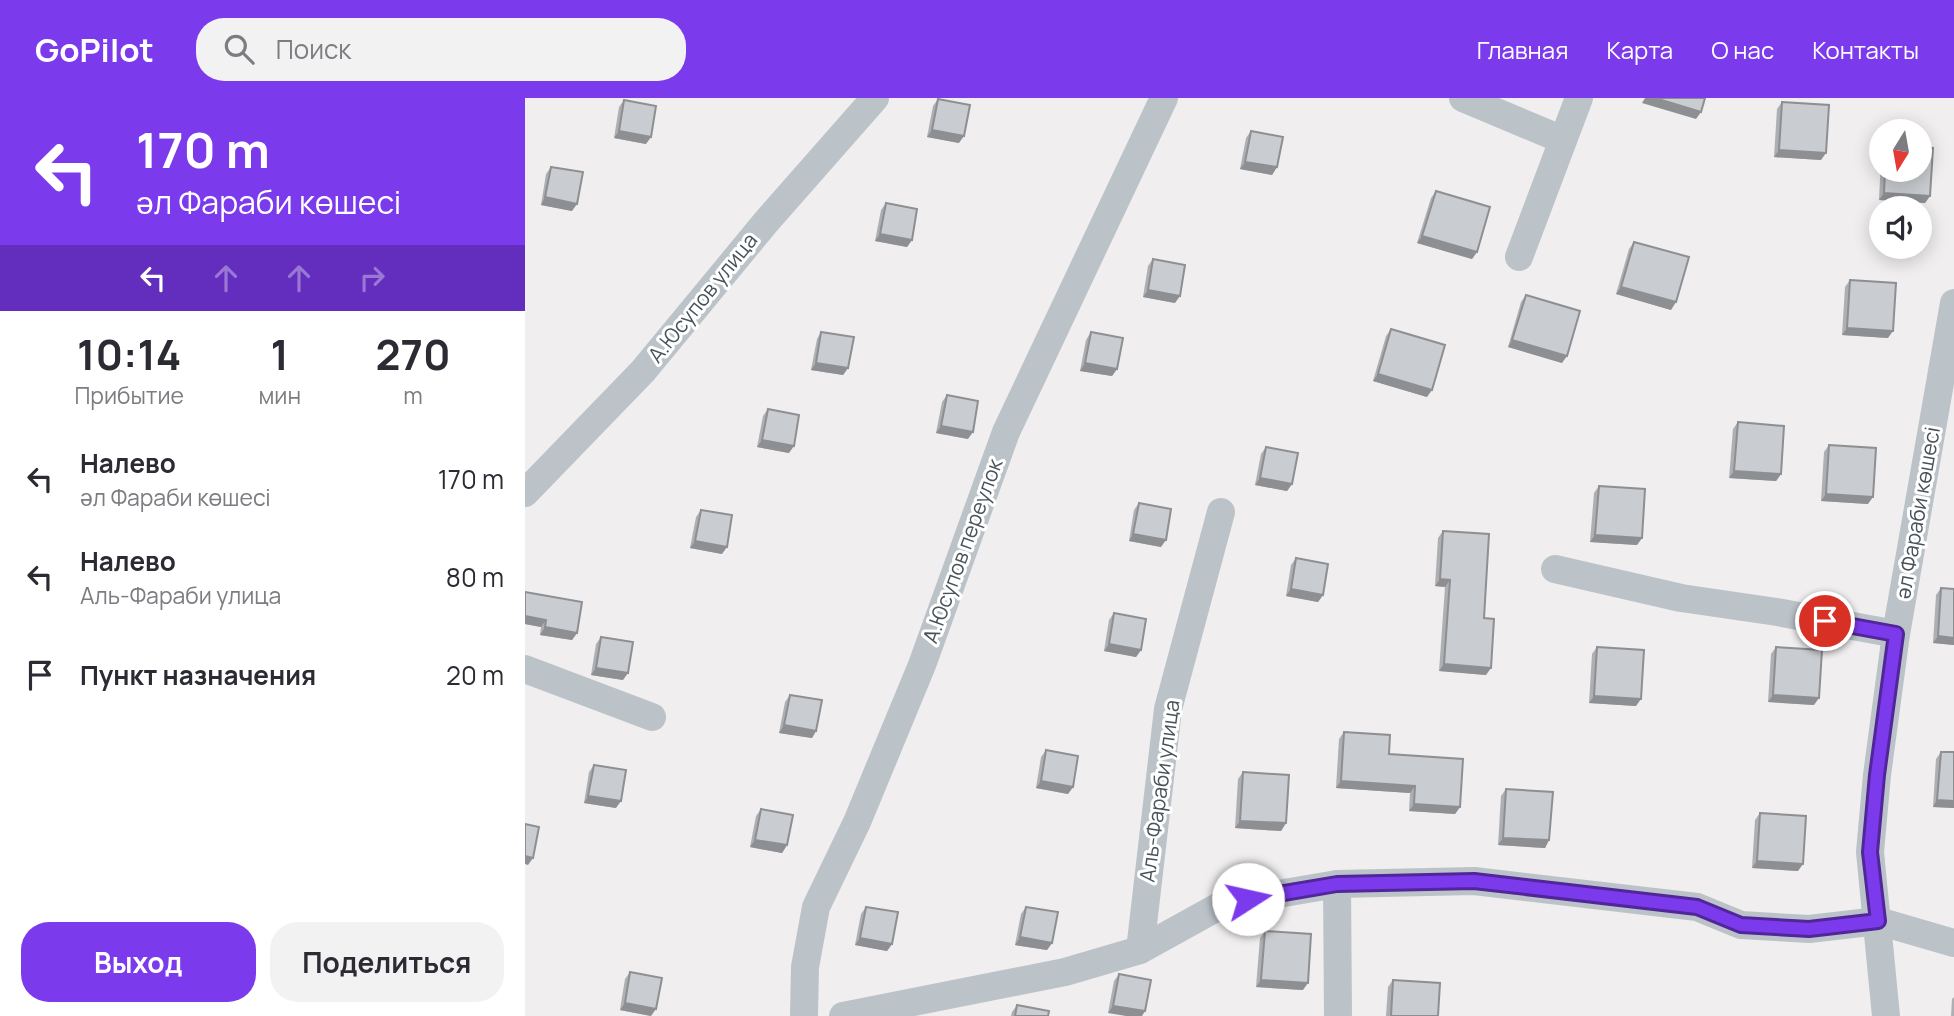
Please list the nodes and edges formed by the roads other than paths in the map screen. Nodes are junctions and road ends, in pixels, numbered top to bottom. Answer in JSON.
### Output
{"nodes":[{"id":1,"x":875,"y":98,"type":"edge"},
{"id":2,"x":1164,"y":98,"type":"edge"},
{"id":3,"x":1463,"y":98,"type":"edge"},
{"id":4,"x":1579,"y":98,"type":"edge"},
{"id":5,"x":1563,"y":140,"type":"junction"},
{"id":6,"x":1519,"y":257,"type":"dead end"},
{"id":7,"x":1954,"y":303,"type":"edge"},
{"id":8,"x":525,"y":493,"type":"edge"},
{"id":9,"x":1221,"y":512,"type":"dead end"},
{"id":10,"x":1555,"y":569,"type":"dead end"},
{"id":11,"x":1896,"y":634,"type":"junction"},
{"id":12,"x":525,"y":669,"type":"edge"},
{"id":13,"x":652,"y":717,"type":"dead end"},
{"id":14,"x":1337,"y":884,"type":"junction"},
{"id":15,"x":1878,"y":921,"type":"junction"},
{"id":16,"x":1954,"y":943,"type":"edge"},
{"id":17,"x":1140,"y":950,"type":"junction"},
{"id":18,"x":804,"y":1016,"type":"edge"},
{"id":19,"x":843,"y":1016,"type":"edge"},
{"id":20,"x":1338,"y":1016,"type":"edge"},
{"id":21,"x":1886,"y":1016,"type":"edge"}],
"edges":[{"from":1,"to":8,"type":"street","name":"А.Юсупов улица"},
{"from":2,"to":18,"type":"street","name":"А.Юсупов переулок"},
{"from":3,"to":5,"type":"street"},
{"from":4,"to":5,"type":"street"},
{"from":5,"to":6,"type":"street"},
{"from":7,"to":11,"type":"street","name":"әл Фараби көшесі"},
{"from":9,"to":17,"type":"street","name":"Аль-Фараби улица"},
{"from":10,"to":11,"type":"street"},
{"from":11,"to":15,"type":"street","name":"әл Фараби көшесі"},
{"from":12,"to":13,"type":"street"},
{"from":14,"to":15,"type":"street"},
{"from":14,"to":17,"type":"street"},
{"from":14,"to":20,"type":"street"},
{"from":15,"to":16,"type":"street"},
{"from":15,"to":21,"type":"street","name":"әл Фараби көшесі"},
{"from":17,"to":19,"type":"street"}]}
